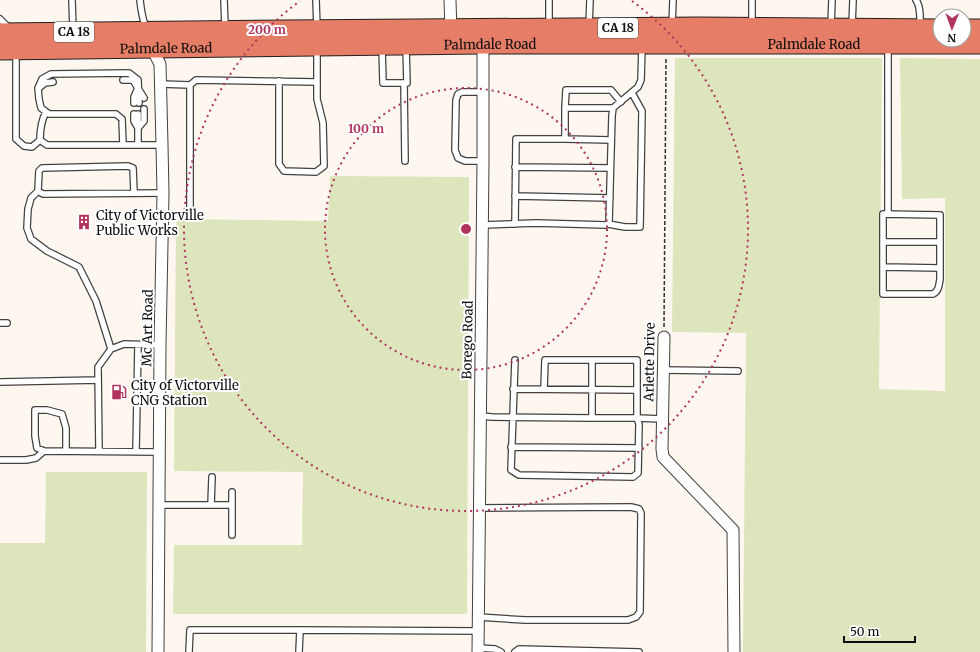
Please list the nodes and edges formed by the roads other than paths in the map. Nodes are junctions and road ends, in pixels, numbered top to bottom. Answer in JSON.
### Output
{"nodes":[{"id":1,"x":72,"y":0,"type":"edge"},
{"id":2,"x":140,"y":0,"type":"edge"},
{"id":3,"x":224,"y":0,"type":"edge"},
{"id":4,"x":316,"y":0,"type":"edge"},
{"id":5,"x":450,"y":0,"type":"edge"},
{"id":6,"x":550,"y":0,"type":"edge"},
{"id":7,"x":590,"y":0,"type":"edge"},
{"id":8,"x":673,"y":0,"type":"edge"},
{"id":9,"x":752,"y":0,"type":"edge"},
{"id":10,"x":832,"y":0,"type":"edge"},
{"id":11,"x":853,"y":0,"type":"edge"},
{"id":12,"x":916,"y":0,"type":"edge"},
{"id":13,"x":0,"y":19,"type":"edge"},
{"id":14,"x":549,"y":28,"type":"junction"},
{"id":15,"x":589,"y":28,"type":"junction"},
{"id":16,"x":752,"y":28,"type":"junction"},
{"id":17,"x":831,"y":28,"type":"junction"},
{"id":18,"x":852,"y":28,"type":"junction"},
{"id":19,"x":920,"y":29,"type":"junction"},
{"id":20,"x":932,"y":29,"type":"edge"},
{"id":21,"x":225,"y":31,"type":"junction"},
{"id":22,"x":73,"y":32,"type":"junction"},
{"id":23,"x":669,"y":36,"type":"junction"},
{"id":24,"x":451,"y":37,"type":"junction"},
{"id":25,"x":484,"y":37,"type":"junction"},
{"id":26,"x":317,"y":38,"type":"junction"},
{"id":27,"x":150,"y":40,"type":"junction"},
{"id":28,"x":9,"y":42,"type":"edge"},
{"id":29,"x":888,"y":44,"type":"junction"},
{"id":30,"x":980,"y":44,"type":"edge"},
{"id":31,"x":642,"y":45,"type":"junction"},
{"id":32,"x":382,"y":46,"type":"junction"},
{"id":33,"x":406,"y":46,"type":"junction"},
{"id":34,"x":123,"y":80,"type":"dead end"},
{"id":35,"x":279,"y":81,"type":"junction"},
{"id":36,"x":53,"y":82,"type":"dead end"},
{"id":37,"x":317,"y":82,"type":"junction"},
{"id":38,"x":405,"y":83,"type":"junction"},
{"id":39,"x":161,"y":84,"type":"junction"},
{"id":40,"x":190,"y":85,"type":"junction"},
{"id":41,"x":38,"y":88,"type":"junction"},
{"id":42,"x":138,"y":88,"type":"junction"},
{"id":43,"x":484,"y":92,"type":"junction"},
{"id":44,"x":632,"y":93,"type":"junction"},
{"id":45,"x":144,"y":98,"type":"dead end"},
{"id":46,"x":621,"y":102,"type":"junction"},
{"id":47,"x":136,"y":103,"type":"dead end"},
{"id":48,"x":565,"y":108,"type":"junction"},
{"id":49,"x":612,"y":108,"type":"junction"},
{"id":50,"x":144,"y":109,"type":"dead end"},
{"id":51,"x":46,"y":112,"type":"junction"},
{"id":52,"x":136,"y":114,"type":"dead end"},
{"id":53,"x":138,"y":128,"type":"junction"},
{"id":54,"x":565,"y":139,"type":"junction"},
{"id":55,"x":40,"y":140,"type":"junction"},
{"id":56,"x":611,"y":140,"type":"junction"},
{"id":57,"x":123,"y":145,"type":"junction"},
{"id":58,"x":138,"y":145,"type":"junction"},
{"id":59,"x":162,"y":145,"type":"junction"},
{"id":60,"x":483,"y":160,"type":"junction"},
{"id":61,"x":405,"y":161,"type":"dead end"},
{"id":62,"x":515,"y":167,"type":"junction"},
{"id":63,"x":610,"y":168,"type":"junction"},
{"id":64,"x":38,"y":191,"type":"junction"},
{"id":65,"x":134,"y":193,"type":"junction"},
{"id":66,"x":162,"y":194,"type":"junction"},
{"id":67,"x":515,"y":196,"type":"junction"},
{"id":68,"x":610,"y":198,"type":"junction"},
{"id":69,"x":190,"y":211,"type":"dead end"},
{"id":70,"x":888,"y":214,"type":"junction"},
{"id":71,"x":515,"y":224,"type":"junction"},
{"id":72,"x":608,"y":224,"type":"junction"},
{"id":73,"x":482,"y":225,"type":"junction"},
{"id":74,"x":883,"y":242,"type":"junction"},
{"id":75,"x":940,"y":242,"type":"junction"},
{"id":76,"x":883,"y":267,"type":"junction"},
{"id":77,"x":940,"y":268,"type":"junction"},
{"id":78,"x":0,"y":323,"type":"edge"},
{"id":79,"x":7,"y":323,"type":"dead end"},
{"id":80,"x":664,"y":337,"type":"road end"},
{"id":81,"x":138,"y":344,"type":"junction"},
{"id":82,"x":160,"y":345,"type":"junction"},
{"id":83,"x":111,"y":349,"type":"junction"},
{"id":84,"x":514,"y":360,"type":"dead end"},
{"id":85,"x":592,"y":360,"type":"junction"},
{"id":86,"x":663,"y":370,"type":"junction"},
{"id":87,"x":738,"y":371,"type":"dead end"},
{"id":88,"x":98,"y":380,"type":"junction"},
{"id":89,"x":0,"y":382,"type":"edge"},
{"id":90,"x":513,"y":389,"type":"junction"},
{"id":91,"x":544,"y":389,"type":"junction"},
{"id":92,"x":592,"y":389,"type":"junction"},
{"id":93,"x":637,"y":390,"type":"junction"},
{"id":94,"x":480,"y":416,"type":"junction"},
{"id":95,"x":512,"y":418,"type":"junction"},
{"id":96,"x":592,"y":418,"type":"junction"},
{"id":97,"x":637,"y":418,"type":"junction"},
{"id":98,"x":662,"y":419,"type":"junction"},
{"id":99,"x":511,"y":447,"type":"junction"},
{"id":100,"x":639,"y":448,"type":"junction"},
{"id":101,"x":44,"y":451,"type":"junction"},
{"id":102,"x":66,"y":451,"type":"junction"},
{"id":103,"x":99,"y":451,"type":"junction"},
{"id":104,"x":136,"y":452,"type":"junction"},
{"id":105,"x":159,"y":452,"type":"junction"},
{"id":106,"x":0,"y":460,"type":"edge"},
{"id":107,"x":212,"y":477,"type":"dead end"},
{"id":108,"x":232,"y":492,"type":"dead end"},
{"id":109,"x":159,"y":505,"type":"junction"},
{"id":110,"x":211,"y":505,"type":"junction"},
{"id":111,"x":232,"y":505,"type":"junction"},
{"id":112,"x":480,"y":508,"type":"junction"},
{"id":113,"x":232,"y":535,"type":"dead end"},
{"id":114,"x":478,"y":617,"type":"junction"},
{"id":115,"x":300,"y":630,"type":"junction"},
{"id":116,"x":478,"y":632,"type":"junction"},
{"id":117,"x":478,"y":650,"type":"edge"},
{"id":118,"x":158,"y":652,"type":"edge"},
{"id":119,"x":189,"y":652,"type":"edge"},
{"id":120,"x":300,"y":652,"type":"edge"},
{"id":121,"x":501,"y":652,"type":"edge"},
{"id":122,"x":515,"y":652,"type":"edge"},
{"id":123,"x":639,"y":652,"type":"edge"},
{"id":124,"x":734,"y":652,"type":"edge"}],
"edges":[{"from":1,"to":22,"type":"lane"},
{"from":2,"to":27,"type":"lane"},
{"from":3,"to":21,"type":"lane"},
{"from":4,"to":26,"type":"lane"},
{"from":5,"to":24,"type":"street"},
{"from":6,"to":14,"type":"lane"},
{"from":7,"to":15,"type":"lane"},
{"from":8,"to":23,"type":"lane"},
{"from":9,"to":16,"type":"lane"},
{"from":10,"to":17,"type":"lane"},
{"from":11,"to":18,"type":"lane"},
{"from":12,"to":19,"type":"lane"},
{"from":13,"to":28,"type":"lane"},
{"from":14,"to":15,"type":"highway","name":"Palmdale Road","number":"CA 18"},
{"from":14,"to":25,"type":"highway","name":"Palmdale Road","number":"CA 18"},
{"from":15,"to":23,"type":"highway","name":"Palmdale Road","number":"CA 18"},
{"from":16,"to":17,"type":"highway","name":"Palmdale Road","number":"CA 18"},
{"from":16,"to":23,"type":"highway","name":"Palmdale Road","number":"CA 18"},
{"from":17,"to":18,"type":"highway","name":"Palmdale Road","number":"CA 18"},
{"from":18,"to":19,"type":"highway","name":"Palmdale Road","number":"CA 18"},
{"from":19,"to":20,"type":"highway","name":"Palmdale Road","number":"CA 18"},
{"from":21,"to":26,"type":"highway","name":"Palmdale Road","number":"CA 18"},
{"from":21,"to":27,"type":"highway","name":"Palmdale Road","number":"CA 18"},
{"from":22,"to":27,"type":"highway","name":"Palmdale Road","number":"CA 18"},
{"from":22,"to":28,"type":"highway","name":"Palmdale Road","number":"CA 18"},
{"from":23,"to":29,"type":"highway","name":"Palmdale Road","number":"CA 18"},
{"from":23,"to":31,"type":"highway","name":"Palmdale Road","number":"CA 18"},
{"from":24,"to":25,"type":"highway","name":"Palmdale Road","number":"CA 18"},
{"from":24,"to":26,"type":"highway","name":"Palmdale Road","number":"CA 18"},
{"from":24,"to":33,"type":"highway","name":"Palmdale Road","number":"CA 18"},
{"from":25,"to":31,"type":"highway","name":"Palmdale Road","number":"CA 18"},
{"from":25,"to":43,"type":"street","name":"Borego Road"},
{"from":26,"to":27,"type":"highway","name":"Palmdale Road","number":"CA 18"},
{"from":26,"to":32,"type":"highway","name":"Palmdale Road","number":"CA 18"},
{"from":26,"to":37,"type":"lane"},
{"from":27,"to":28,"type":"highway","name":"Palmdale Road","number":"CA 18"},
{"from":27,"to":39,"type":"street","name":"Mc Art Road"},
{"from":28,"to":55,"type":"lane"},
{"from":29,"to":30,"type":"highway","name":"Palmdale Road","number":"CA 18"},
{"from":29,"to":70,"type":"lane"},
{"from":31,"to":44,"type":"lane"},
{"from":32,"to":33,"type":"highway","name":"Palmdale Road","number":"CA 18"},
{"from":32,"to":38,"type":"lane"},
{"from":33,"to":38,"type":"lane"},
{"from":34,"to":42,"type":"lane"},
{"from":35,"to":37,"type":"lane"},
{"from":35,"to":37,"type":"lane"},
{"from":35,"to":40,"type":"lane"},
{"from":36,"to":41,"type":"lane"},
{"from":38,"to":61,"type":"lane"},
{"from":39,"to":40,"type":"lane"},
{"from":39,"to":59,"type":"street","name":"Mc Art Road"},
{"from":40,"to":69,"type":"lane"},
{"from":41,"to":42,"type":"lane"},
{"from":41,"to":51,"type":"lane"},
{"from":42,"to":45,"type":"lane"},
{"from":42,"to":47,"type":"lane"},
{"from":43,"to":60,"type":"street","name":"Borego Road"},
{"from":43,"to":60,"type":"lane"},
{"from":44,"to":46,"type":"lane"},
{"from":44,"to":72,"type":"lane"},
{"from":46,"to":48,"type":"lane"},
{"from":46,"to":49,"type":"lane"},
{"from":48,"to":49,"type":"lane"},
{"from":48,"to":54,"type":"lane"},
{"from":49,"to":56,"type":"lane"},
{"from":50,"to":53,"type":"lane"},
{"from":51,"to":55,"type":"lane"},
{"from":51,"to":57,"type":"lane"},
{"from":52,"to":53,"type":"lane"},
{"from":53,"to":58,"type":"lane"},
{"from":54,"to":56,"type":"lane"},
{"from":54,"to":62,"type":"lane"},
{"from":55,"to":57,"type":"lane"},
{"from":56,"to":63,"type":"lane"},
{"from":57,"to":58,"type":"lane"},
{"from":58,"to":59,"type":"lane"},
{"from":59,"to":66,"type":"street","name":"Mc Art Road"},
{"from":60,"to":73,"type":"street","name":"Borego Road"},
{"from":62,"to":63,"type":"lane"},
{"from":62,"to":67,"type":"lane"},
{"from":63,"to":68,"type":"lane"},
{"from":64,"to":65,"type":"lane"},
{"from":64,"to":65,"type":"lane"},
{"from":64,"to":83,"type":"lane"},
{"from":65,"to":66,"type":"lane"},
{"from":66,"to":82,"type":"street","name":"Mc Art Road"},
{"from":67,"to":68,"type":"lane"},
{"from":67,"to":71,"type":"lane"},
{"from":68,"to":72,"type":"lane"},
{"from":70,"to":74,"type":"lane"},
{"from":70,"to":75,"type":"lane"},
{"from":71,"to":72,"type":"lane"},
{"from":71,"to":73,"type":"lane"},
{"from":73,"to":94,"type":"street","name":"Borego Road"},
{"from":74,"to":75,"type":"lane"},
{"from":74,"to":76,"type":"lane"},
{"from":75,"to":77,"type":"lane"},
{"from":76,"to":77,"type":"lane"},
{"from":76,"to":77,"type":"lane"},
{"from":78,"to":79,"type":"lane"},
{"from":80,"to":86,"type":"street","name":"Arlette Drive"},
{"from":81,"to":82,"type":"lane"},
{"from":81,"to":83,"type":"lane"},
{"from":81,"to":104,"type":"lane"},
{"from":82,"to":105,"type":"street","name":"Mc Art Road"},
{"from":83,"to":88,"type":"lane"},
{"from":84,"to":90,"type":"lane"},
{"from":85,"to":91,"type":"lane"},
{"from":85,"to":92,"type":"lane"},
{"from":85,"to":93,"type":"lane"},
{"from":86,"to":87,"type":"lane"},
{"from":86,"to":98,"type":"street","name":"Arlette Drive"},
{"from":88,"to":89,"type":"lane"},
{"from":88,"to":103,"type":"lane"},
{"from":90,"to":91,"type":"lane"},
{"from":90,"to":95,"type":"lane"},
{"from":91,"to":92,"type":"lane"},
{"from":92,"to":93,"type":"lane"},
{"from":92,"to":96,"type":"lane"},
{"from":93,"to":97,"type":"lane"},
{"from":94,"to":95,"type":"lane"},
{"from":94,"to":112,"type":"street","name":"Borego Road"},
{"from":95,"to":96,"type":"lane"},
{"from":95,"to":99,"type":"lane"},
{"from":96,"to":97,"type":"lane"},
{"from":97,"to":98,"type":"lane"},
{"from":97,"to":100,"type":"lane"},
{"from":98,"to":124,"type":"street","name":"Arlette Drive"},
{"from":99,"to":100,"type":"lane"},
{"from":99,"to":100,"type":"lane"},
{"from":101,"to":102,"type":"lane"},
{"from":101,"to":102,"type":"lane"},
{"from":101,"to":106,"type":"lane"},
{"from":102,"to":103,"type":"lane"},
{"from":103,"to":104,"type":"lane"},
{"from":104,"to":105,"type":"lane"},
{"from":105,"to":109,"type":"street","name":"Mc Art Road"},
{"from":107,"to":110,"type":"lane"},
{"from":108,"to":111,"type":"lane"},
{"from":109,"to":110,"type":"lane"},
{"from":109,"to":118,"type":"street","name":"Mc Art Road"},
{"from":110,"to":111,"type":"lane"},
{"from":111,"to":113,"type":"lane"},
{"from":112,"to":114,"type":"street","name":"Borego Road"},
{"from":112,"to":114,"type":"lane"},
{"from":114,"to":116,"type":"street","name":"Borego Road"},
{"from":115,"to":116,"type":"lane"},
{"from":115,"to":119,"type":"lane"},
{"from":115,"to":120,"type":"lane"},
{"from":116,"to":117,"type":"street","name":"Borego Road"},
{"from":117,"to":121,"type":"lane"},
{"from":122,"to":123,"type":"lane"}]}
